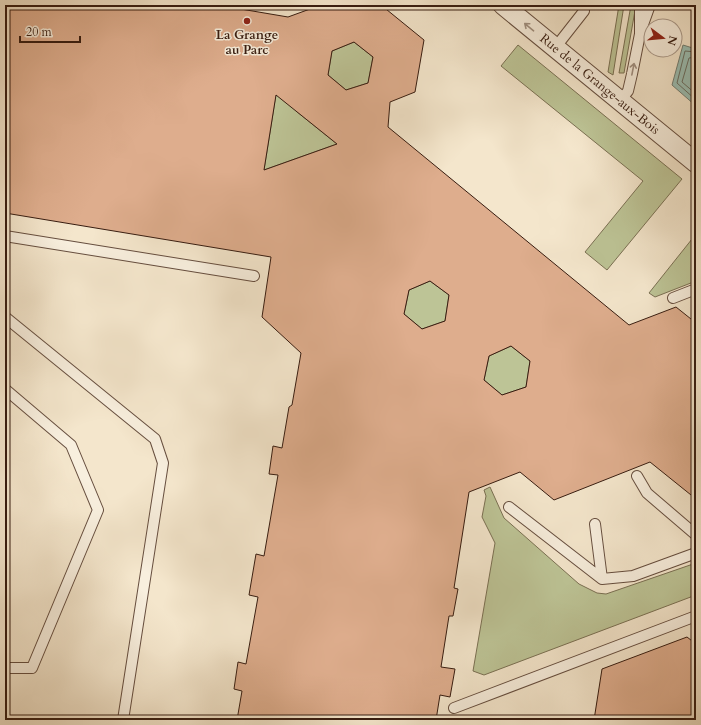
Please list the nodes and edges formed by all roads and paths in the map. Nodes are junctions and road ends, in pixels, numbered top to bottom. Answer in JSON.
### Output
{"nodes":[{"id":1,"x":503,"y":5,"type":"edge"},
{"id":2,"x":640,"y":5,"type":"edge"},
{"id":3,"x":650,"y":5,"type":"edge"},
{"id":4,"x":584,"y":11,"type":"dead end"},
{"id":5,"x":640,"y":34,"type":"junction"},
{"id":6,"x":555,"y":48,"type":"junction"},
{"id":7,"x":620,"y":101,"type":"junction"},
{"id":8,"x":696,"y":163,"type":"edge"},
{"id":9,"x":5,"y":236,"type":"edge"},
{"id":10,"x":254,"y":276,"type":"dead end"},
{"id":11,"x":696,"y":289,"type":"edge"},
{"id":12,"x":673,"y":298,"type":"dead end"},
{"id":13,"x":5,"y":316,"type":"edge"},
{"id":14,"x":5,"y":389,"type":"edge"},
{"id":15,"x":637,"y":476,"type":"dead end"},
{"id":16,"x":509,"y":507,"type":"dead end"},
{"id":17,"x":595,"y":524,"type":"dead end"},
{"id":18,"x":696,"y":535,"type":"edge"},
{"id":19,"x":696,"y":552,"type":"edge"},
{"id":20,"x":602,"y":579,"type":"junction"},
{"id":21,"x":696,"y":616,"type":"edge"},
{"id":22,"x":5,"y":668,"type":"edge"},
{"id":23,"x":454,"y":708,"type":"dead end"},
{"id":24,"x":122,"y":720,"type":"edge"}],
"edges":[{"from":6,"to":1,"type":"street","name":"Rue de la Grange-aux-Bois","one_way":true},
{"from":2,"to":5,"type":"lane"},
{"from":3,"to":5,"type":"lane"},
{"from":4,"to":6,"type":"lane"},
{"from":7,"to":5,"type":"lane","one_way":true},
{"from":6,"to":7,"type":"street","name":"Rue de la Grange-aux-Bois"},
{"from":7,"to":8,"type":"street","name":"Rue de la Grange-aux-Bois"},
{"from":9,"to":10,"type":"lane"},
{"from":11,"to":12,"type":"lane"},
{"from":13,"to":24,"type":"lane"},
{"from":14,"to":22,"type":"lane"},
{"from":15,"to":18,"type":"lane"},
{"from":16,"to":20,"type":"lane"},
{"from":17,"to":20,"type":"lane"},
{"from":19,"to":20,"type":"lane"},
{"from":21,"to":23,"type":"lane"}]}
